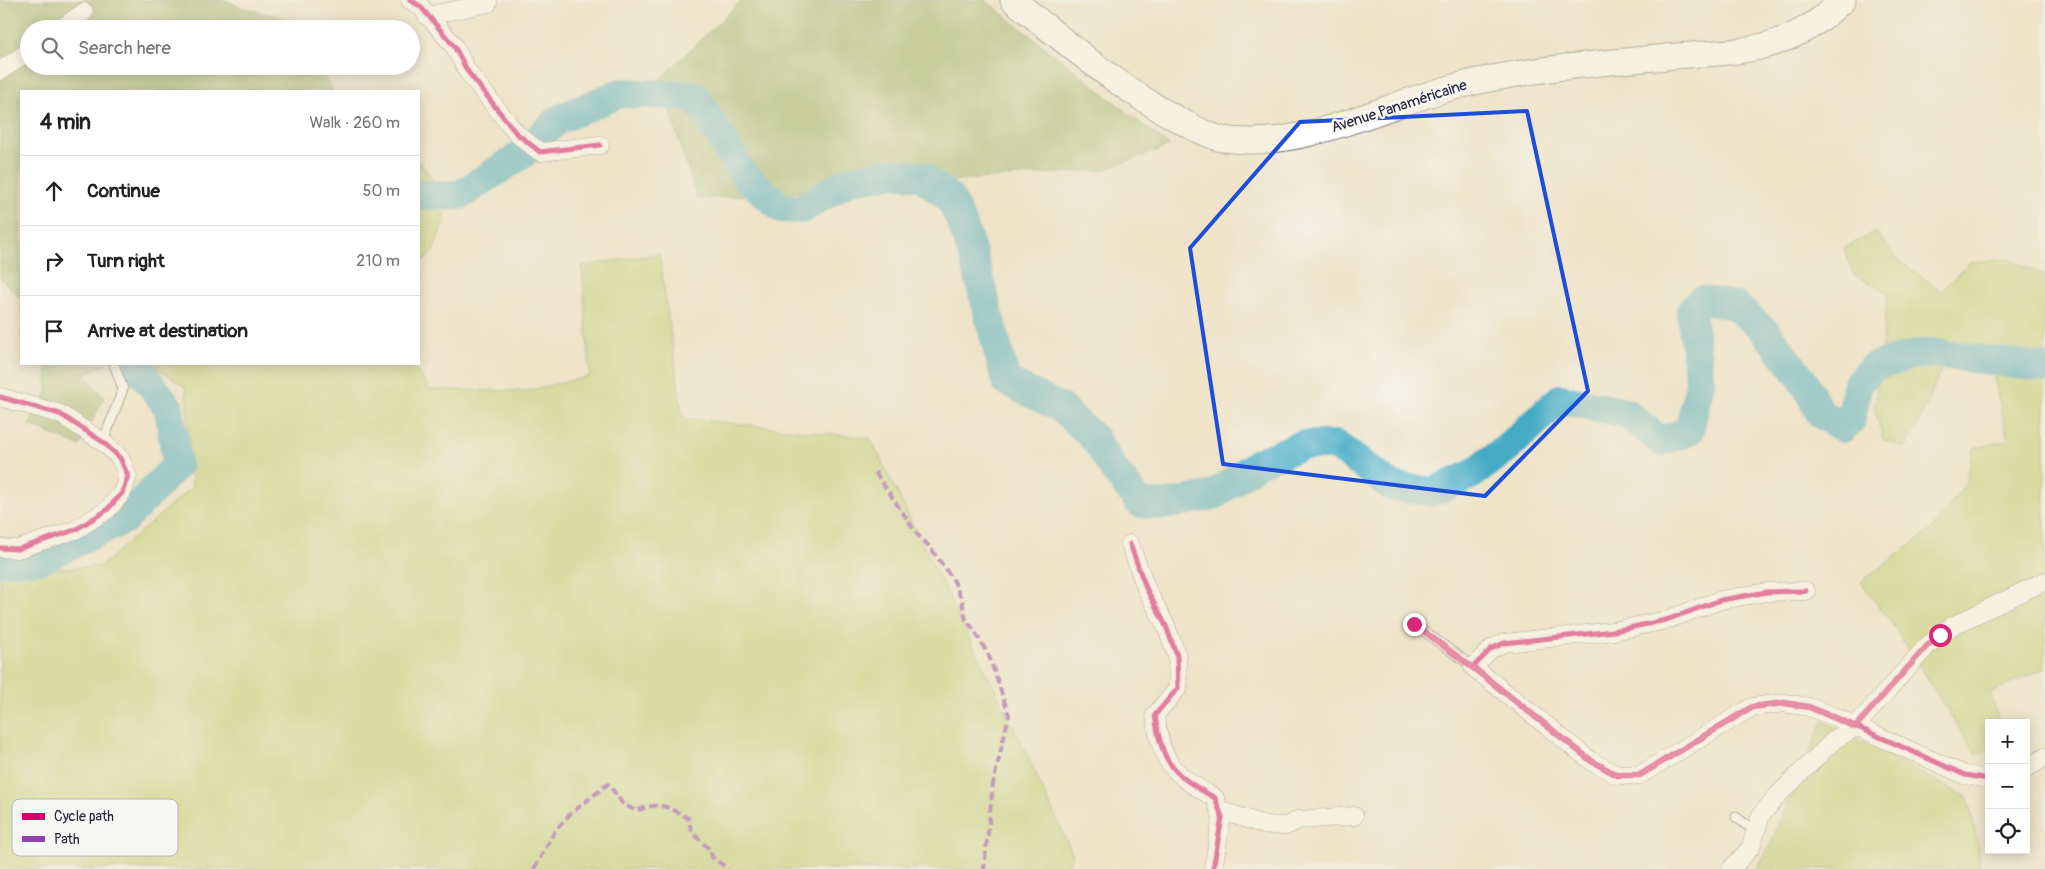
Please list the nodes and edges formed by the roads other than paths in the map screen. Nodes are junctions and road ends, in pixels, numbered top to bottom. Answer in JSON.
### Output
{"nodes":[{"id":1,"x":410,"y":0,"type":"edge"},
{"id":2,"x":1013,"y":0,"type":"edge"},
{"id":3,"x":1843,"y":0,"type":"edge"},
{"id":4,"x":488,"y":3,"type":"dead end"},
{"id":5,"x":84,"y":12,"type":"dead end"},
{"id":6,"x":427,"y":16,"type":"junction"},
{"id":7,"x":73,"y":20,"type":"edge"},
{"id":8,"x":20,"y":57,"type":"edge"},
{"id":9,"x":0,"y":71,"type":"edge"},
{"id":10,"x":600,"y":146,"type":"dead end"},
{"id":11,"x":114,"y":365,"type":"edge"},
{"id":12,"x":0,"y":398,"type":"edge"},
{"id":13,"x":103,"y":442,"type":"junction"},
{"id":14,"x":1130,"y":544,"type":"dead end"},
{"id":15,"x":0,"y":548,"type":"edge"},
{"id":16,"x":2045,"y":581,"type":"edge"},
{"id":17,"x":1806,"y":591,"type":"dead end"},
{"id":18,"x":1414,"y":624,"type":"dead end"},
{"id":19,"x":1473,"y":668,"type":"junction"},
{"id":20,"x":1855,"y":727,"type":"junction"},
{"id":21,"x":2045,"y":757,"type":"edge"},
{"id":22,"x":2030,"y":766,"type":"edge"},
{"id":23,"x":1985,"y":778,"type":"edge"},
{"id":24,"x":1219,"y":810,"type":"junction"},
{"id":25,"x":1354,"y":816,"type":"dead end"},
{"id":26,"x":1736,"y":817,"type":"dead end"},
{"id":27,"x":1756,"y":832,"type":"junction"},
{"id":28,"x":1212,"y":869,"type":"edge"},
{"id":29,"x":1731,"y":869,"type":"edge"}],
"edges":[{"from":1,"to":6,"type":"street"},
{"from":2,"to":3,"type":"main road","name":"Avenue Panaméricaine"},
{"from":4,"to":6,"type":"street"},
{"from":5,"to":7,"type":"street"},
{"from":6,"to":10,"type":"street"},
{"from":8,"to":9,"type":"street"},
{"from":11,"to":13,"type":"lane"},
{"from":12,"to":13,"type":"street"},
{"from":13,"to":15,"type":"street"},
{"from":14,"to":24,"type":"street"},
{"from":16,"to":20,"type":"street"},
{"from":17,"to":19,"type":"street"},
{"from":18,"to":19,"type":"lane"},
{"from":19,"to":20,"type":"street"},
{"from":20,"to":23,"type":"street"},
{"from":20,"to":27,"type":"street"},
{"from":21,"to":22,"type":"street"},
{"from":24,"to":25,"type":"street"},
{"from":24,"to":28,"type":"street"},
{"from":26,"to":27,"type":"lane"},
{"from":27,"to":29,"type":"street"}]}
